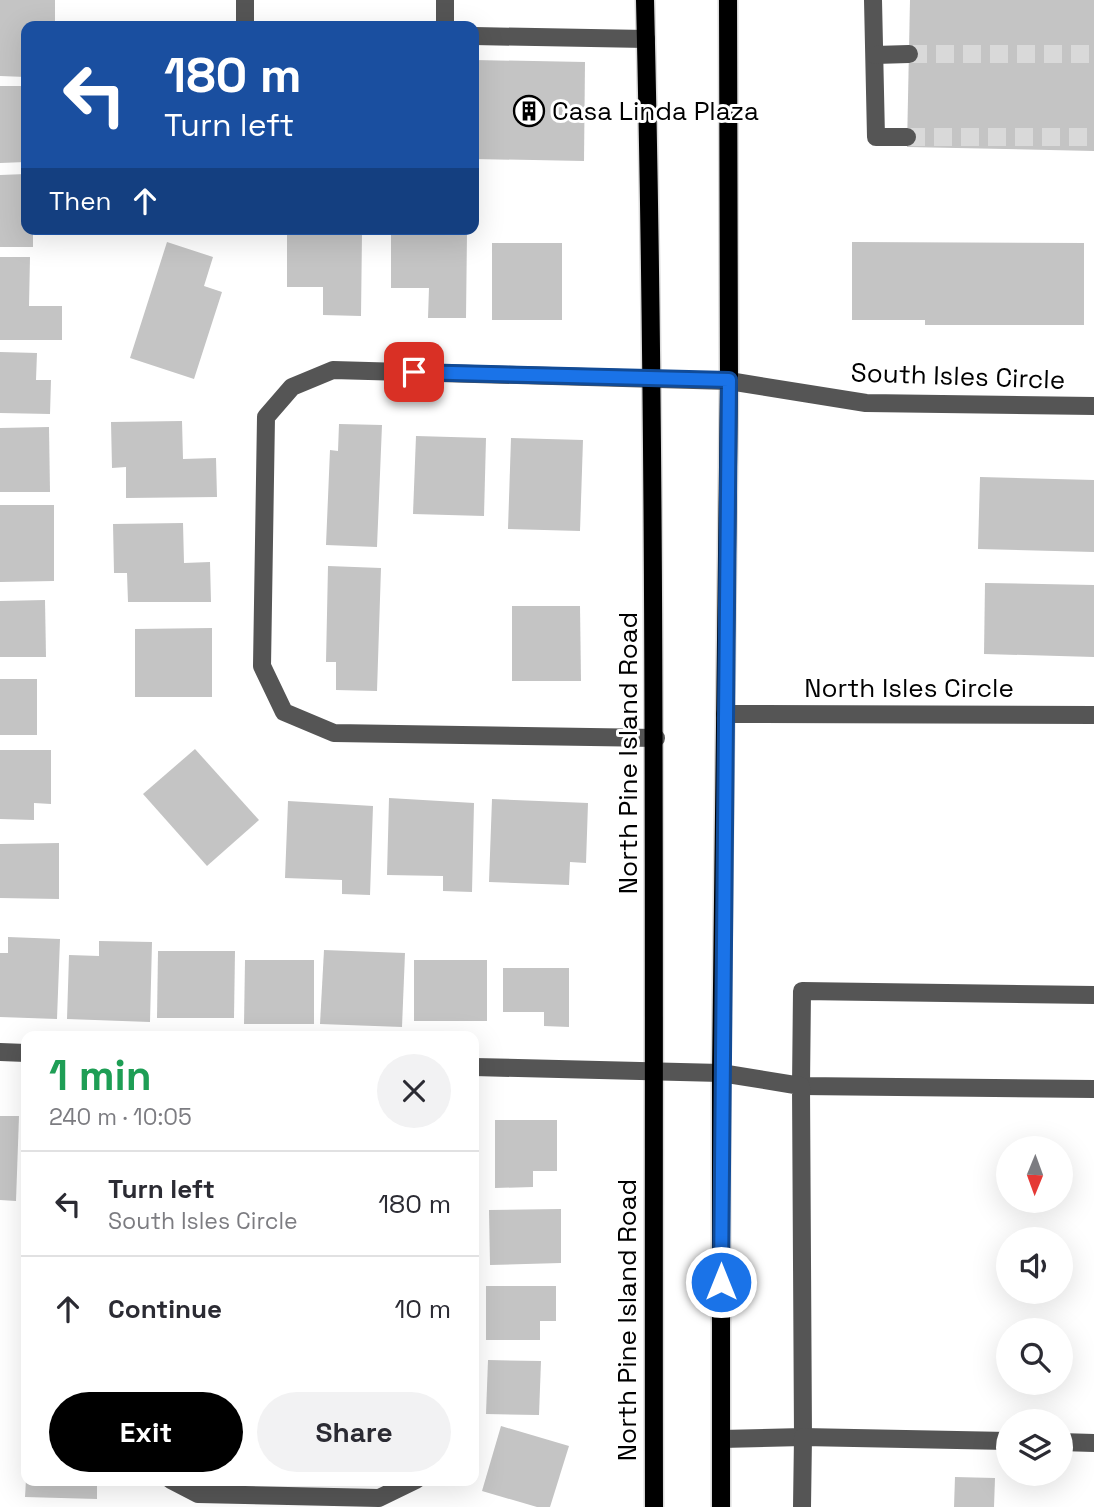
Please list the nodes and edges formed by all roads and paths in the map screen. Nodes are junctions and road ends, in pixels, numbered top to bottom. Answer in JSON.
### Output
{"nodes":[{"id":1,"x":245,"y":0,"type":"edge"},
{"id":2,"x":445,"y":0,"type":"edge"},
{"id":3,"x":645,"y":0,"type":"edge"},
{"id":4,"x":727,"y":0,"type":"edge"},
{"id":5,"x":873,"y":0,"type":"edge"},
{"id":6,"x":245,"y":21,"type":"edge"},
{"id":7,"x":445,"y":21,"type":"edge"},
{"id":8,"x":479,"y":36,"type":"edge"},
{"id":9,"x":646,"y":39,"type":"junction"},
{"id":10,"x":909,"y":54,"type":"tunnel mouth"},
{"id":11,"x":875,"y":55,"type":"junction"},
{"id":12,"x":907,"y":137,"type":"tunnel mouth"},
{"id":13,"x":653,"y":379,"type":"junction"},
{"id":14,"x":729,"y":380,"type":"junction"},
{"id":15,"x":1094,"y":406,"type":"edge"},
{"id":16,"x":725,"y":714,"type":"junction"},
{"id":17,"x":1094,"y":715,"type":"edge"},
{"id":18,"x":656,"y":738,"type":"junction"},
{"id":19,"x":1094,"y":995,"type":"edge"},
{"id":20,"x":0,"y":1052,"type":"edge"},
{"id":21,"x":21,"y":1053,"type":"edge"},
{"id":22,"x":479,"y":1067,"type":"edge"},
{"id":23,"x":653,"y":1073,"type":"junction"},
{"id":24,"x":721,"y":1073,"type":"junction"},
{"id":25,"x":801,"y":1086,"type":"junction"},
{"id":26,"x":1094,"y":1089,"type":"edge"},
{"id":27,"x":803,"y":1437,"type":"junction"},
{"id":28,"x":722,"y":1439,"type":"junction"},
{"id":29,"x":996,"y":1441,"type":"edge"},
{"id":30,"x":1073,"y":1442,"type":"edge"},
{"id":31,"x":1094,"y":1443,"type":"edge"},
{"id":32,"x":183,"y":1486,"type":"edge"},
{"id":33,"x":404,"y":1486,"type":"edge"},
{"id":34,"x":654,"y":1507,"type":"edge"},
{"id":35,"x":721,"y":1507,"type":"edge"},
{"id":36,"x":802,"y":1507,"type":"edge"}],
"edges":[{"from":1,"to":6,"type":"street"},
{"from":2,"to":7,"type":"street"},
{"from":3,"to":9,"type":"main road","name":"North Pine Island Road"},
{"from":4,"to":14,"type":"main road"},
{"from":5,"to":11,"type":"street"},
{"from":8,"to":9,"type":"street"},
{"from":9,"to":13,"type":"main road","name":"North Pine Island Road"},
{"from":10,"to":11,"type":"street"},
{"from":11,"to":12,"type":"street"},
{"from":13,"to":14,"type":"street","name":"South Isles Circle"},
{"from":13,"to":18,"type":"main road","name":"North Pine Island Road"},
{"from":13,"to":18,"type":"street","name":"South Isles Circle"},
{"from":14,"to":15,"type":"street","name":"South Isles Circle"},
{"from":14,"to":16,"type":"main road"},
{"from":16,"to":17,"type":"street","name":"North Isles Circle"},
{"from":16,"to":24,"type":"main road"},
{"from":18,"to":23,"type":"main road","name":"North Pine Island Road"},
{"from":19,"to":25,"type":"street"},
{"from":20,"to":21,"type":"street"},
{"from":22,"to":23,"type":"street"},
{"from":23,"to":24,"type":"street"},
{"from":23,"to":34,"type":"main road","name":"North Pine Island Road"},
{"from":24,"to":25,"type":"street"},
{"from":24,"to":28,"type":"main road"},
{"from":25,"to":26,"type":"street"},
{"from":25,"to":27,"type":"street"},
{"from":27,"to":28,"type":"street"},
{"from":27,"to":29,"type":"street"},
{"from":27,"to":36,"type":"street"},
{"from":28,"to":35,"type":"main road"},
{"from":30,"to":31,"type":"street"},
{"from":32,"to":33,"type":"street"}]}
